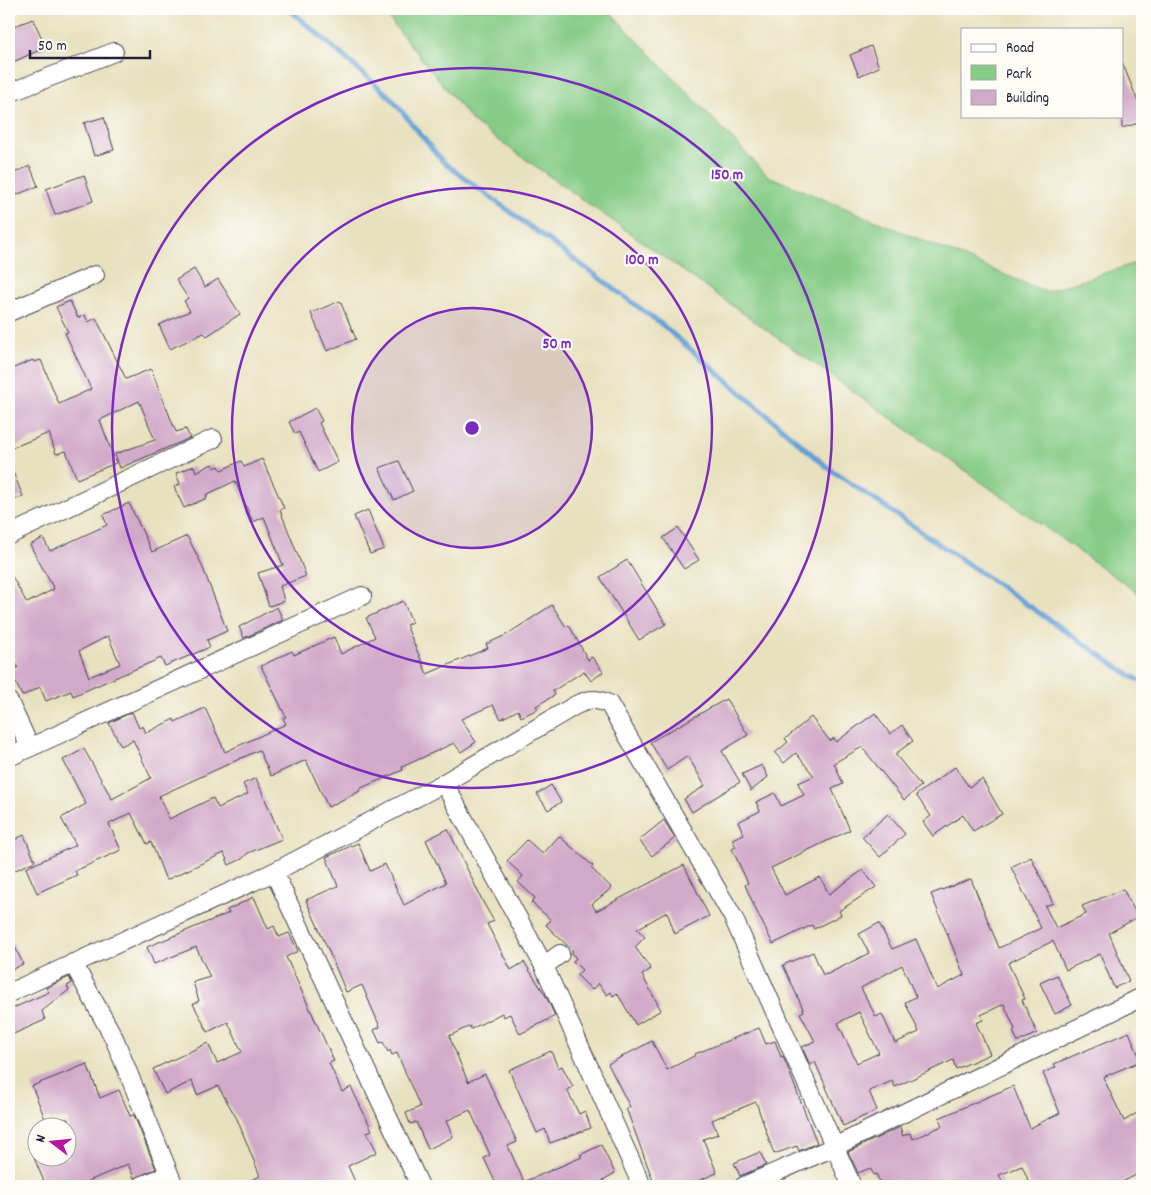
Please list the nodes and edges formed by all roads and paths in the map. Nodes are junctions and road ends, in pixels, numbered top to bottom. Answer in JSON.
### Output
{"nodes":[{"id":1,"x":114,"y":52,"type":"dead end"},
{"id":2,"x":9,"y":93,"type":"edge"},
{"id":3,"x":95,"y":275,"type":"dead end"},
{"id":4,"x":9,"y":312,"type":"edge"},
{"id":5,"x":213,"y":439,"type":"dead end"},
{"id":6,"x":9,"y":535,"type":"edge"},
{"id":7,"x":362,"y":596,"type":"dead end"},
{"id":8,"x":9,"y":702,"type":"edge"},
{"id":9,"x":30,"y":747,"type":"junction"},
{"id":10,"x":9,"y":757,"type":"edge"},
{"id":11,"x":444,"y":783,"type":"junction"},
{"id":12,"x":274,"y":872,"type":"junction"},
{"id":13,"x":560,"y":954,"type":"dead end"},
{"id":14,"x":73,"y":963,"type":"junction"},
{"id":15,"x":544,"y":966,"type":"junction"},
{"id":16,"x":9,"y":993,"type":"edge"},
{"id":17,"x":1142,"y":997,"type":"edge"},
{"id":18,"x":834,"y":1147,"type":"junction"},
{"id":19,"x":172,"y":1181,"type":"edge"},
{"id":20,"x":141,"y":1186,"type":"edge"},
{"id":21,"x":420,"y":1186,"type":"edge"},
{"id":22,"x":642,"y":1186,"type":"edge"},
{"id":23,"x":744,"y":1186,"type":"edge"},
{"id":24,"x":852,"y":1186,"type":"edge"}],
"edges":[{"from":1,"to":2,"type":"street"},
{"from":3,"to":4,"type":"street"},
{"from":5,"to":6,"type":"street"},
{"from":7,"to":9,"type":"street"},
{"from":8,"to":9,"type":"street"},
{"from":9,"to":10,"type":"street"},
{"from":11,"to":12,"type":"street"},
{"from":11,"to":15,"type":"street"},
{"from":11,"to":18,"type":"street"},
{"from":12,"to":14,"type":"street"},
{"from":12,"to":21,"type":"street"},
{"from":13,"to":15,"type":"street"},
{"from":14,"to":16,"type":"street"},
{"from":14,"to":19,"type":"street"},
{"from":15,"to":22,"type":"street"},
{"from":17,"to":18,"type":"street"},
{"from":18,"to":23,"type":"street"},
{"from":18,"to":24,"type":"street"},
{"from":19,"to":20,"type":"street"}]}
